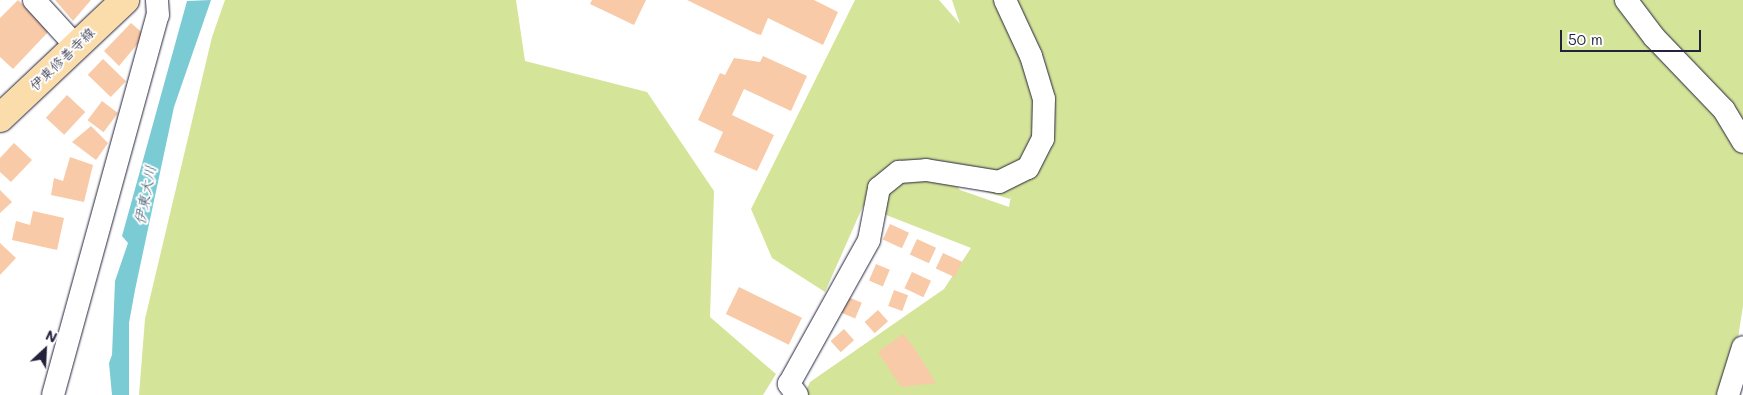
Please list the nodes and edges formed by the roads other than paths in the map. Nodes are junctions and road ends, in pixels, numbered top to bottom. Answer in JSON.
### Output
{"nodes":[{"id":1,"x":34,"y":0,"type":"edge"},
{"id":2,"x":125,"y":0,"type":"edge"},
{"id":3,"x":157,"y":0,"type":"edge"},
{"id":4,"x":1005,"y":0,"type":"edge"},
{"id":5,"x":1626,"y":0,"type":"edge"},
{"id":6,"x":76,"y":46,"type":"junction"},
{"id":7,"x":0,"y":118,"type":"edge"},
{"id":8,"x":1743,"y":142,"type":"edge"},
{"id":9,"x":1743,"y":347,"type":"edge"},
{"id":10,"x":53,"y":395,"type":"edge"},
{"id":11,"x":798,"y":395,"type":"edge"},
{"id":12,"x":1728,"y":395,"type":"edge"}],
"edges":[{"from":1,"to":6,"type":"street"},
{"from":2,"to":6,"type":"main road","name":"伊東修善寺線"},
{"from":3,"to":10,"type":"street"},
{"from":4,"to":11,"type":"street"},
{"from":5,"to":8,"type":"street"},
{"from":6,"to":7,"type":"main road","name":"伊東修善寺線"},
{"from":9,"to":12,"type":"street"}]}
